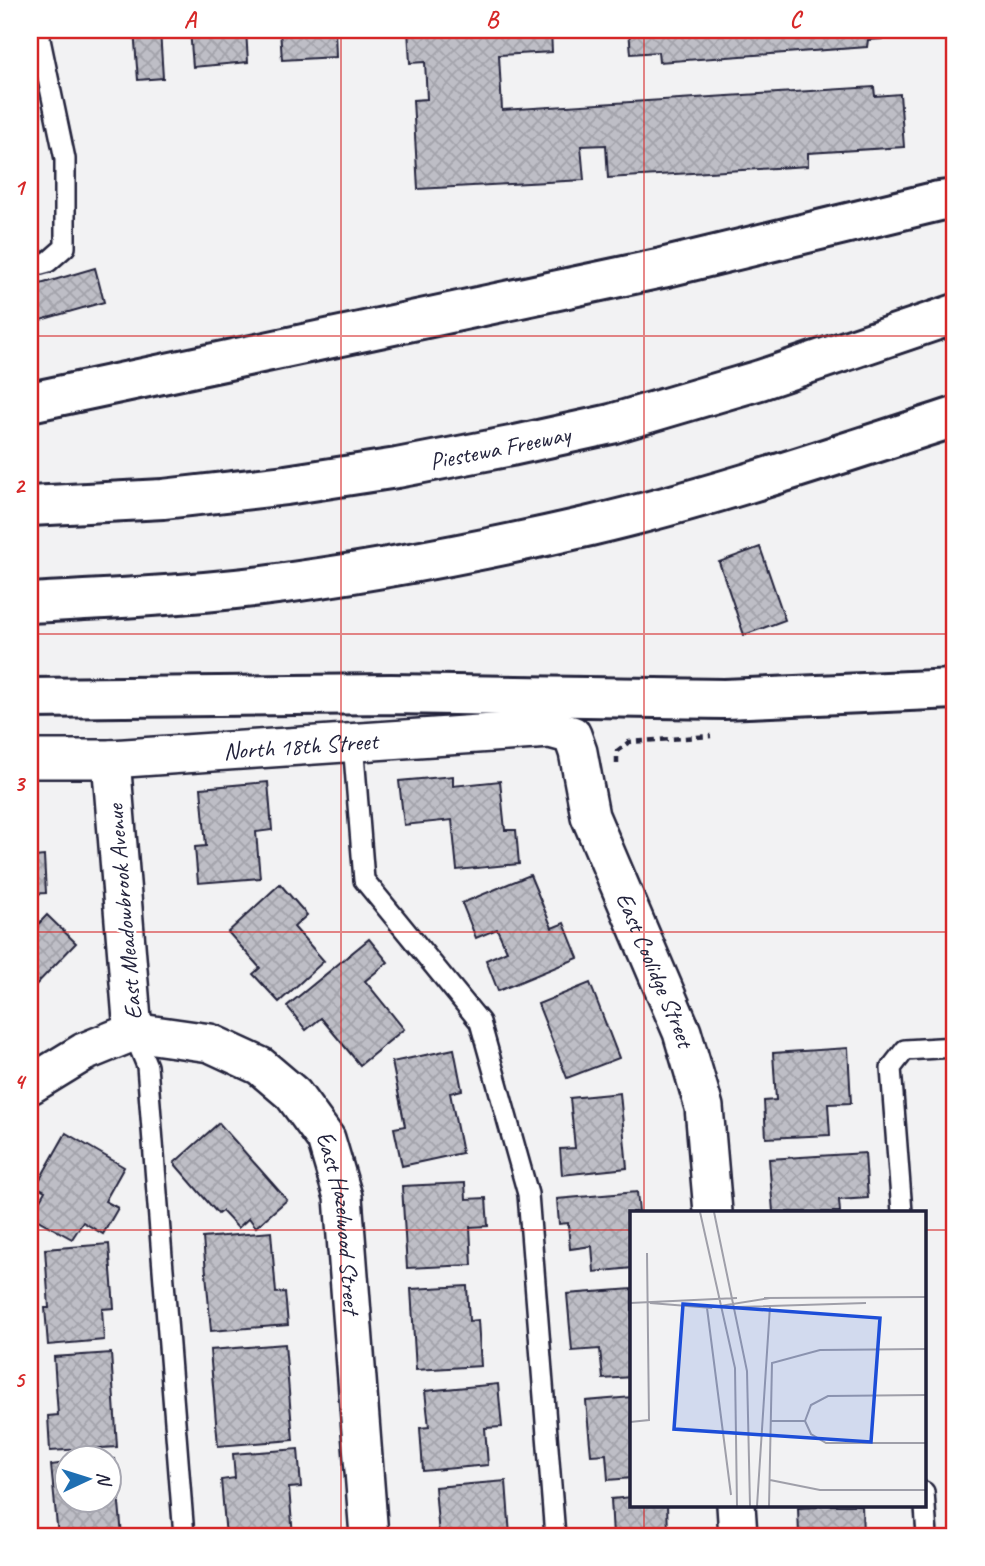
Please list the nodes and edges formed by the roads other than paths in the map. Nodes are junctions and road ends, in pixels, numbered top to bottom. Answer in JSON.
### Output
{"nodes":[{"id":1,"x":38,"y":30,"type":"edge"},
{"id":2,"x":955,"y":199,"type":"edge"},
{"id":3,"x":30,"y":267,"type":"edge"},
{"id":4,"x":955,"y":314,"type":"edge"},
{"id":5,"x":30,"y":402,"type":"edge"},
{"id":6,"x":955,"y":416,"type":"edge"},
{"id":7,"x":30,"y":506,"type":"edge"},
{"id":8,"x":30,"y":603,"type":"edge"},
{"id":9,"x":955,"y":689,"type":"edge"},
{"id":10,"x":30,"y":698,"type":"edge"},
{"id":11,"x":572,"y":735,"type":"joint"},
{"id":12,"x":353,"y":741,"type":"junction"},
{"id":13,"x":111,"y":758,"type":"junction"},
{"id":14,"x":30,"y":759,"type":"edge"},
{"id":15,"x":133,"y":1032,"type":"junction"},
{"id":16,"x":955,"y":1047,"type":"edge"},
{"id":17,"x":30,"y":1085,"type":"edge"},
{"id":18,"x":713,"y":1211,"type":"edge"},
{"id":19,"x":902,"y":1211,"type":"edge"},
{"id":20,"x":736,"y":1506,"type":"edge"},
{"id":21,"x":925,"y":1506,"type":"edge"},
{"id":22,"x":184,"y":1536,"type":"edge"},
{"id":23,"x":369,"y":1536,"type":"edge"},
{"id":24,"x":555,"y":1536,"type":"edge"},
{"id":25,"x":738,"y":1536,"type":"edge"},
{"id":26,"x":927,"y":1536,"type":"edge"}],
"edges":[{"from":1,"to":3,"type":"lane"},
{"from":2,"to":5,"type":"highway"},
{"from":4,"to":7,"type":"highway","name":"Piestewa Freeway"},
{"from":6,"to":8,"type":"highway"},
{"from":9,"to":10,"type":"highway"},
{"from":11,"to":12,"type":"street","name":"North 18th Street"},
{"from":11,"to":18,"type":"street","name":"East Coolidge Street"},
{"from":12,"to":13,"type":"street","name":"North 18th Street"},
{"from":12,"to":24,"type":"lane"},
{"from":13,"to":14,"type":"street","name":"North 18th Street"},
{"from":13,"to":15,"type":"street","name":"East Meadowbrook Avenue"},
{"from":15,"to":17,"type":"street","name":"East Meadowbrook Avenue"},
{"from":15,"to":22,"type":"lane"},
{"from":15,"to":23,"type":"street","name":"East Hazelwood Street"},
{"from":16,"to":19,"type":"lane"},
{"from":20,"to":25,"type":"street"},
{"from":21,"to":26,"type":"lane"}]}
